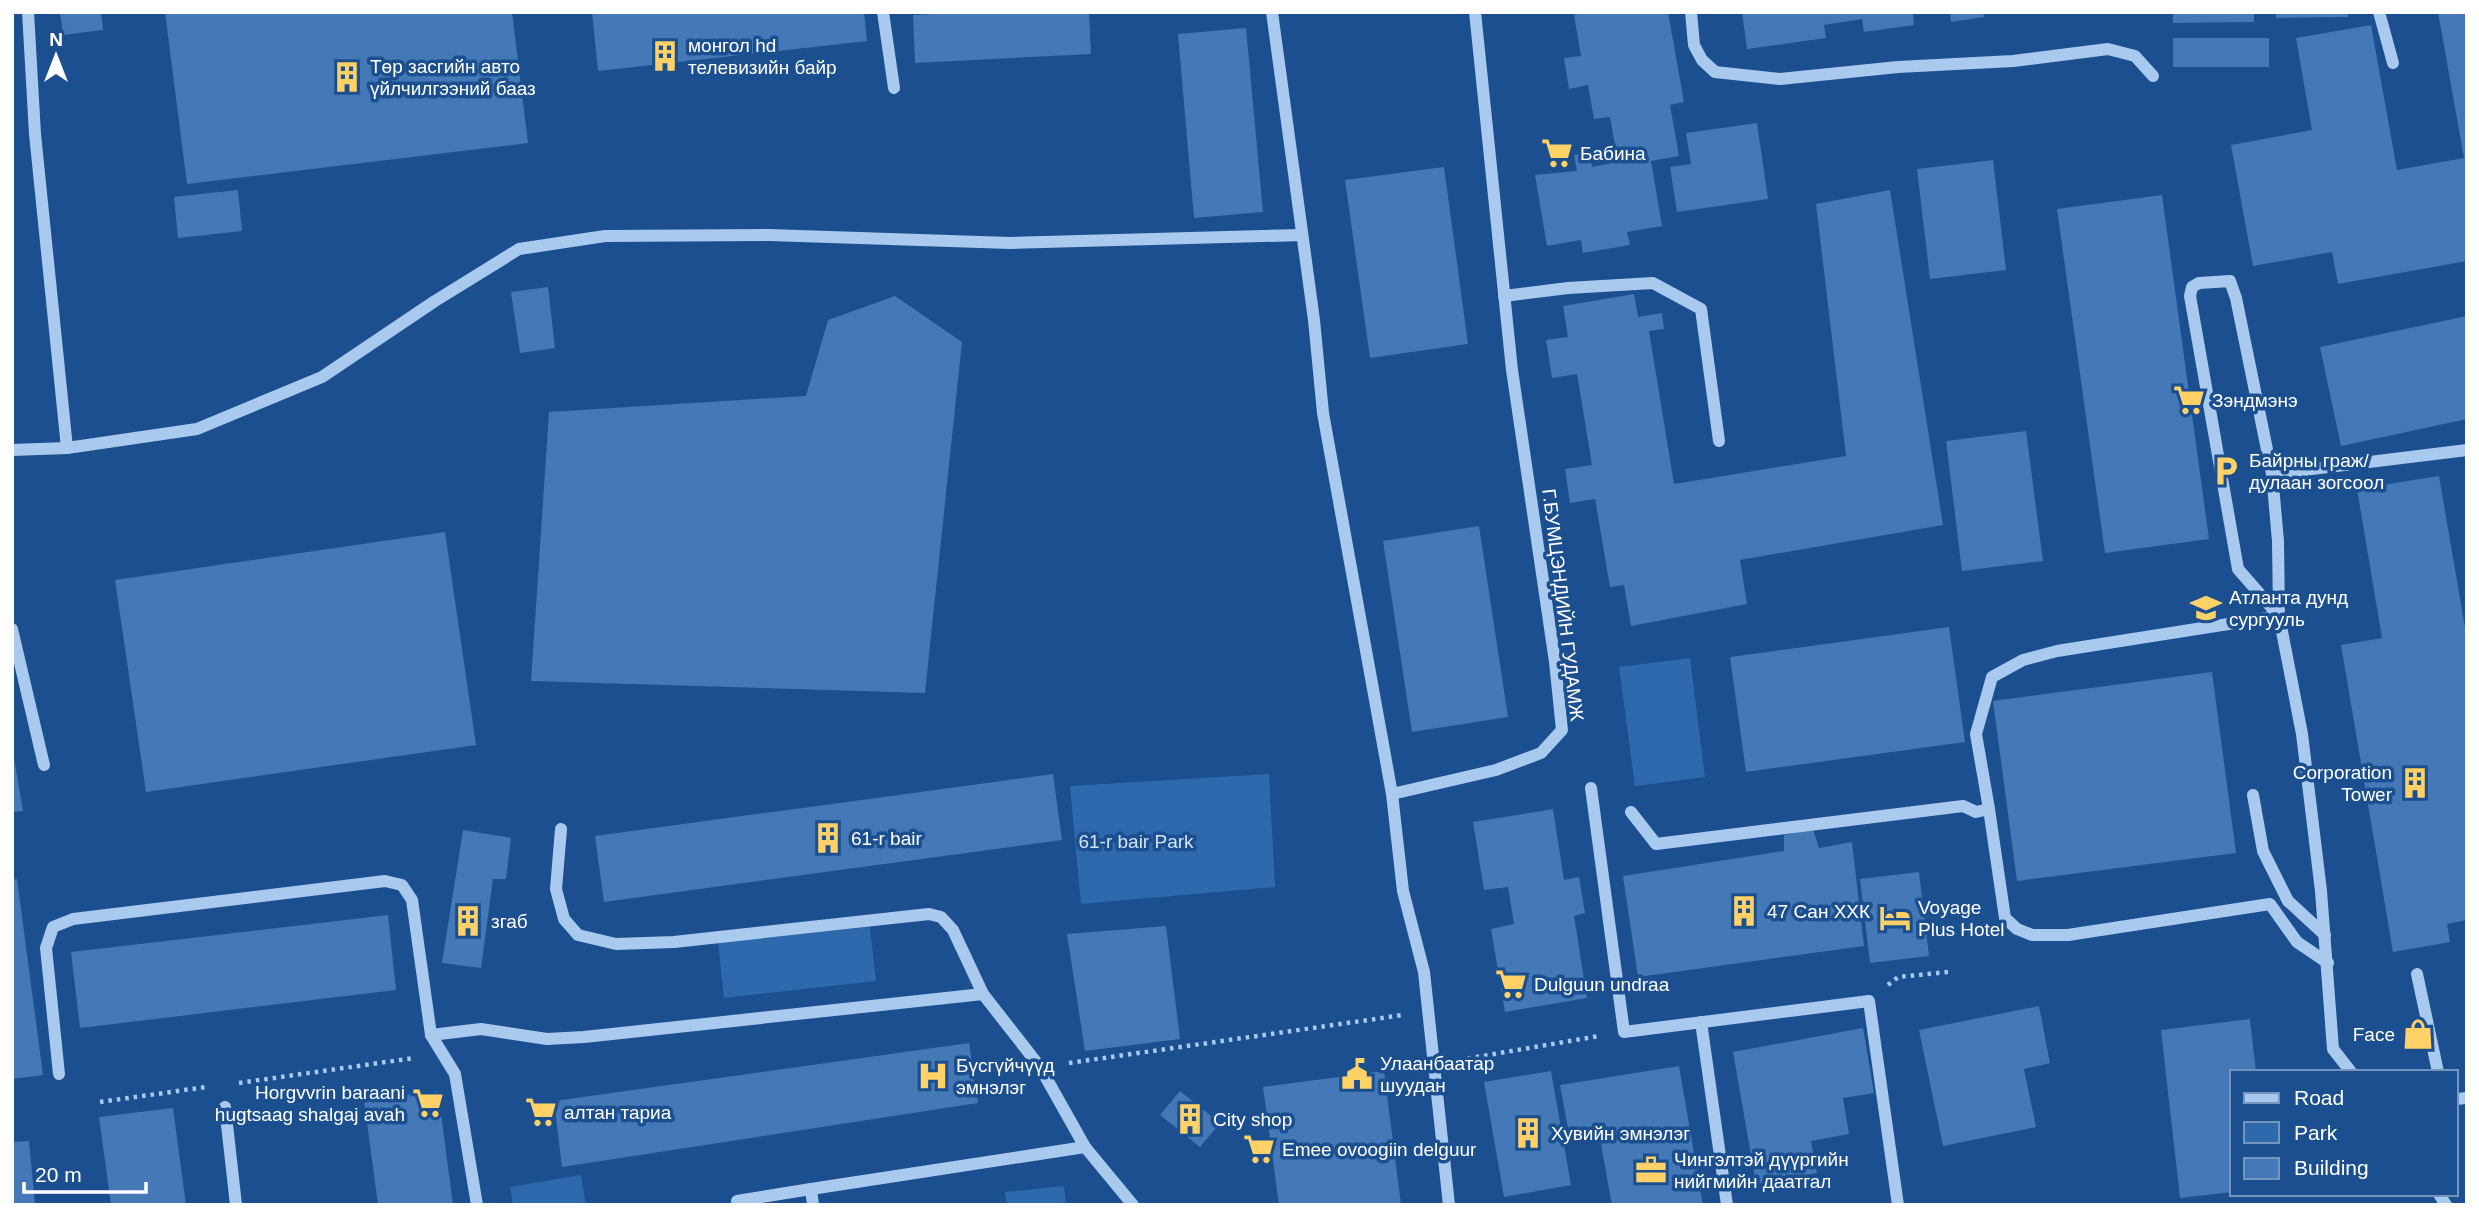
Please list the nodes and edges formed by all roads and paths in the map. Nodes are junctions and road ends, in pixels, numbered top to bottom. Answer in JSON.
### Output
{"nodes":[{"id":1,"x":28,"y":12,"type":"edge"},
{"id":2,"x":883,"y":12,"type":"edge"},
{"id":3,"x":1272,"y":12,"type":"edge"},
{"id":4,"x":1475,"y":12,"type":"edge"},
{"id":5,"x":1690,"y":12,"type":"edge"},
{"id":6,"x":2379,"y":12,"type":"edge"},
{"id":7,"x":2393,"y":63,"type":"dead end"},
{"id":8,"x":2153,"y":76,"type":"dead end"},
{"id":9,"x":894,"y":88,"type":"dead end"},
{"id":10,"x":1302,"y":235,"type":"junction"},
{"id":11,"x":1504,"y":296,"type":"junction"},
{"id":12,"x":1719,"y":441,"type":"dead end"},
{"id":13,"x":67,"y":448,"type":"junction"},
{"id":14,"x":12,"y":450,"type":"edge"},
{"id":15,"x":2467,"y":450,"type":"edge"},
{"id":16,"x":2272,"y":474,"type":"junction"},
{"id":17,"x":2279,"y":616,"type":"junction"},
{"id":18,"x":12,"y":629,"type":"edge"},
{"id":19,"x":44,"y":765,"type":"dead end"},
{"id":20,"x":1591,"y":788,"type":"dead end"},
{"id":21,"x":1392,"y":794,"type":"junction"},
{"id":22,"x":2253,"y":795,"type":"dead end"},
{"id":23,"x":1989,"y":809,"type":"junction"},
{"id":24,"x":1631,"y":812,"type":"dead end"},
{"id":25,"x":561,"y":829,"type":"dead end"},
{"id":26,"x":2325,"y":935,"type":"junction"},
{"id":27,"x":2328,"y":963,"type":"junction"},
{"id":28,"x":1948,"y":972,"type":"dead end"},
{"id":29,"x":2417,"y":974,"type":"dead end"},
{"id":30,"x":983,"y":994,"type":"junction"},
{"id":31,"x":1869,"y":1001,"type":"junction"},
{"id":32,"x":1428,"y":1011,"type":"junction"},
{"id":33,"x":1702,"y":1022,"type":"junction"},
{"id":34,"x":1624,"y":1032,"type":"junction"},
{"id":35,"x":431,"y":1035,"type":"junction"},
{"id":36,"x":442,"y":1054,"type":"junction"},
{"id":37,"x":1434,"y":1064,"type":"junction"},
{"id":38,"x":1040,"y":1067,"type":"junction"},
{"id":39,"x":2349,"y":1070,"type":"edge"},
{"id":40,"x":2438,"y":1070,"type":"edge"},
{"id":41,"x":59,"y":1074,"type":"dead end"},
{"id":42,"x":237,"y":1083,"type":"dead end"},
{"id":43,"x":210,"y":1087,"type":"dead end"},
{"id":44,"x":100,"y":1102,"type":"dead end"},
{"id":45,"x":225,"y":1107,"type":"dead end"},
{"id":46,"x":1085,"y":1147,"type":"junction"},
{"id":47,"x":811,"y":1189,"type":"junction"},
{"id":48,"x":236,"y":1205,"type":"edge"},
{"id":49,"x":477,"y":1205,"type":"edge"},
{"id":50,"x":738,"y":1205,"type":"edge"},
{"id":51,"x":813,"y":1205,"type":"edge"},
{"id":52,"x":1133,"y":1205,"type":"edge"},
{"id":53,"x":1449,"y":1205,"type":"edge"},
{"id":54,"x":1727,"y":1205,"type":"edge"},
{"id":55,"x":1898,"y":1205,"type":"edge"}],
"edges":[{"from":1,"to":13,"type":"street"},
{"from":2,"to":9,"type":"street"},
{"from":3,"to":10,"type":"street"},
{"from":4,"to":11,"type":"street","name":"Г.БУМЦЭНДИЙН ГУДАМЖ"},
{"from":5,"to":8,"type":"street"},
{"from":6,"to":7,"type":"street"},
{"from":10,"to":13,"type":"street"},
{"from":10,"to":21,"type":"street"},
{"from":11,"to":12,"type":"street"},
{"from":11,"to":21,"type":"street","name":"Г.БУМЦЭНДИЙН ГУДАМЖ"},
{"from":13,"to":14,"type":"street"},
{"from":15,"to":16,"type":"street"},
{"from":16,"to":17,"type":"street"},
{"from":16,"to":17,"type":"street"},
{"from":17,"to":23,"type":"street"},
{"from":17,"to":26,"type":"street"},
{"from":18,"to":19,"type":"street"},
{"from":20,"to":34,"type":"street"},
{"from":21,"to":32,"type":"street"},
{"from":22,"to":26,"type":"street"},
{"from":23,"to":24,"type":"street"},
{"from":23,"to":27,"type":"street"},
{"from":25,"to":30,"type":"street"},
{"from":26,"to":27,"type":"street"},
{"from":27,"to":39,"type":"street"},
{"from":28,"to":31,"type":"path"},
{"from":29,"to":40,"type":"street"},
{"from":30,"to":35,"type":"street"},
{"from":30,"to":38,"type":"street"},
{"from":31,"to":33,"type":"street"},
{"from":31,"to":55,"type":"street"},
{"from":32,"to":37,"type":"street"},
{"from":32,"to":38,"type":"path"},
{"from":33,"to":34,"type":"street"},
{"from":33,"to":54,"type":"street"},
{"from":34,"to":37,"type":"path"},
{"from":35,"to":36,"type":"street"},
{"from":35,"to":41,"type":"street"},
{"from":36,"to":42,"type":"path"},
{"from":36,"to":49,"type":"street"},
{"from":37,"to":53,"type":"street"},
{"from":38,"to":46,"type":"street"},
{"from":43,"to":44,"type":"path"},
{"from":45,"to":48,"type":"street"},
{"from":46,"to":47,"type":"street"},
{"from":46,"to":52,"type":"street"},
{"from":47,"to":50,"type":"street"},
{"from":47,"to":51,"type":"street"}]}
